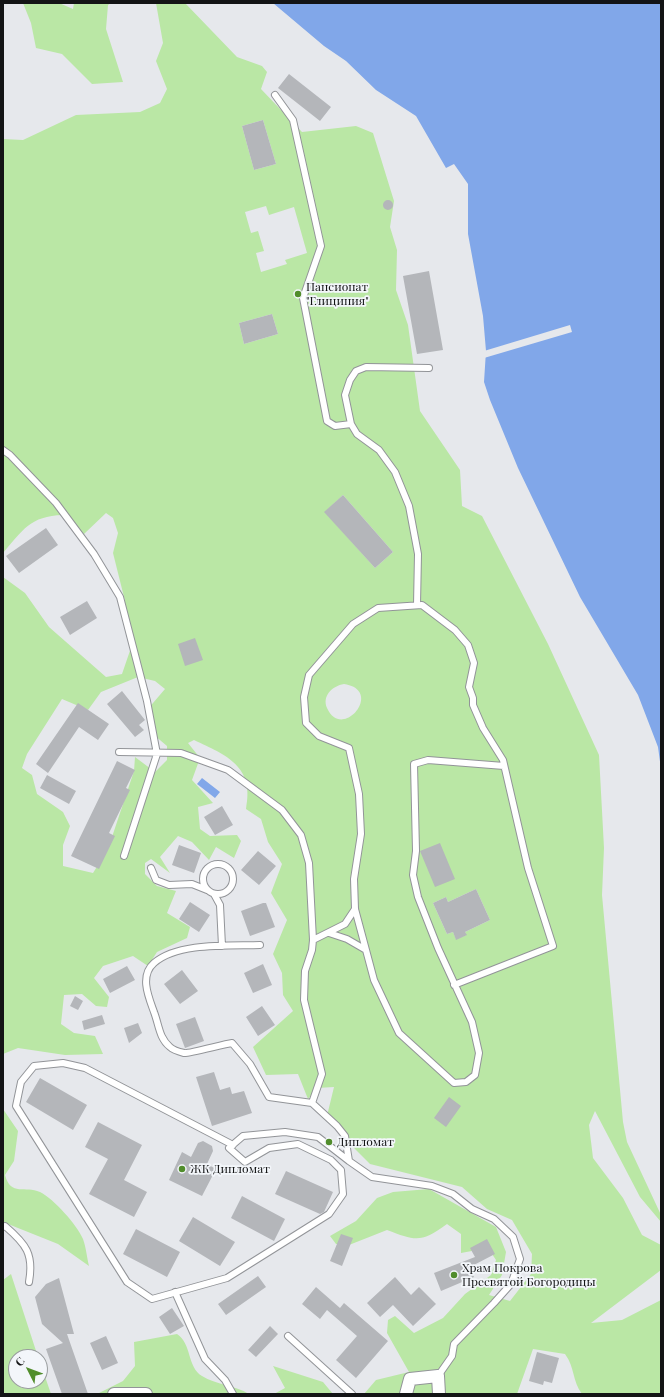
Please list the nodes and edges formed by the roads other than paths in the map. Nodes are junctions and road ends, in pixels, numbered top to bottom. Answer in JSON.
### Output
{"nodes":[{"id":1,"x":275,"y":95,"type":"dead end"},
{"id":2,"x":429,"y":368,"type":"dead end"},
{"id":3,"x":350,"y":424,"type":"junction"},
{"id":4,"x":3,"y":450,"type":"edge"},
{"id":5,"x":417,"y":605,"type":"junction"},
{"id":6,"x":119,"y":752,"type":"dead end"},
{"id":7,"x":156,"y":754,"type":"junction"},
{"id":8,"x":504,"y":766,"type":"junction"},
{"id":9,"x":124,"y":856,"type":"dead end"},
{"id":10,"x":151,"y":868,"type":"dead end"},
{"id":11,"x":207,"y":890,"type":"junction"},
{"id":12,"x":214,"y":894,"type":"junction"},
{"id":13,"x":355,"y":909,"type":"junction"},
{"id":14,"x":329,"y":933,"type":"junction"},
{"id":15,"x":312,"y":940,"type":"junction"},
{"id":16,"x":260,"y":945,"type":"dead end"},
{"id":17,"x":222,"y":946,"type":"junction"},
{"id":18,"x":366,"y":950,"type":"junction"},
{"id":19,"x":454,"y":985,"type":"junction"},
{"id":20,"x":312,"y":1103,"type":"junction"},
{"id":21,"x":233,"y":1145,"type":"junction"},
{"id":22,"x":349,"y":1162,"type":"junction"},
{"id":23,"x":3,"y":1227,"type":"edge"},
{"id":24,"x":29,"y":1282,"type":"dead end"},
{"id":25,"x":175,"y":1292,"type":"junction"},
{"id":26,"x":288,"y":1336,"type":"dead end"},
{"id":27,"x":438,"y":1376,"type":"junction"},
{"id":28,"x":114,"y":1394,"type":"edge"},
{"id":29,"x":146,"y":1394,"type":"edge"},
{"id":30,"x":233,"y":1394,"type":"edge"},
{"id":31,"x":352,"y":1394,"type":"edge"},
{"id":32,"x":406,"y":1394,"type":"edge"},
{"id":33,"x":439,"y":1394,"type":"edge"}],
"edges":[{"from":1,"to":3,"type":"lane"},
{"from":2,"to":3,"type":"lane"},
{"from":3,"to":5,"type":"lane"},
{"from":4,"to":7,"type":"lane"},
{"from":5,"to":8,"type":"lane"},
{"from":5,"to":13,"type":"lane"},
{"from":6,"to":7,"type":"lane"},
{"from":7,"to":9,"type":"lane"},
{"from":7,"to":15,"type":"lane"},
{"from":8,"to":19,"type":"lane"},
{"from":8,"to":19,"type":"lane"},
{"from":10,"to":11,"type":"lane"},
{"from":11,"to":12,"type":"lane"},
{"from":11,"to":12,"type":"lane"},
{"from":12,"to":17,"type":"lane"},
{"from":13,"to":14,"type":"lane"},
{"from":13,"to":18,"type":"lane"},
{"from":14,"to":15,"type":"lane"},
{"from":14,"to":18,"type":"lane"},
{"from":15,"to":20,"type":"lane"},
{"from":16,"to":17,"type":"lane"},
{"from":17,"to":20,"type":"lane"},
{"from":18,"to":19,"type":"lane"},
{"from":20,"to":22,"type":"lane"},
{"from":21,"to":22,"type":"lane"},
{"from":21,"to":25,"type":"lane"},
{"from":21,"to":25,"type":"lane"},
{"from":22,"to":27,"type":"lane"},
{"from":23,"to":24,"type":"lane"},
{"from":25,"to":30,"type":"lane"},
{"from":26,"to":31,"type":"lane"},
{"from":27,"to":32,"type":"street"},
{"from":27,"to":33,"type":"street"},
{"from":28,"to":29,"type":"street"}]}
